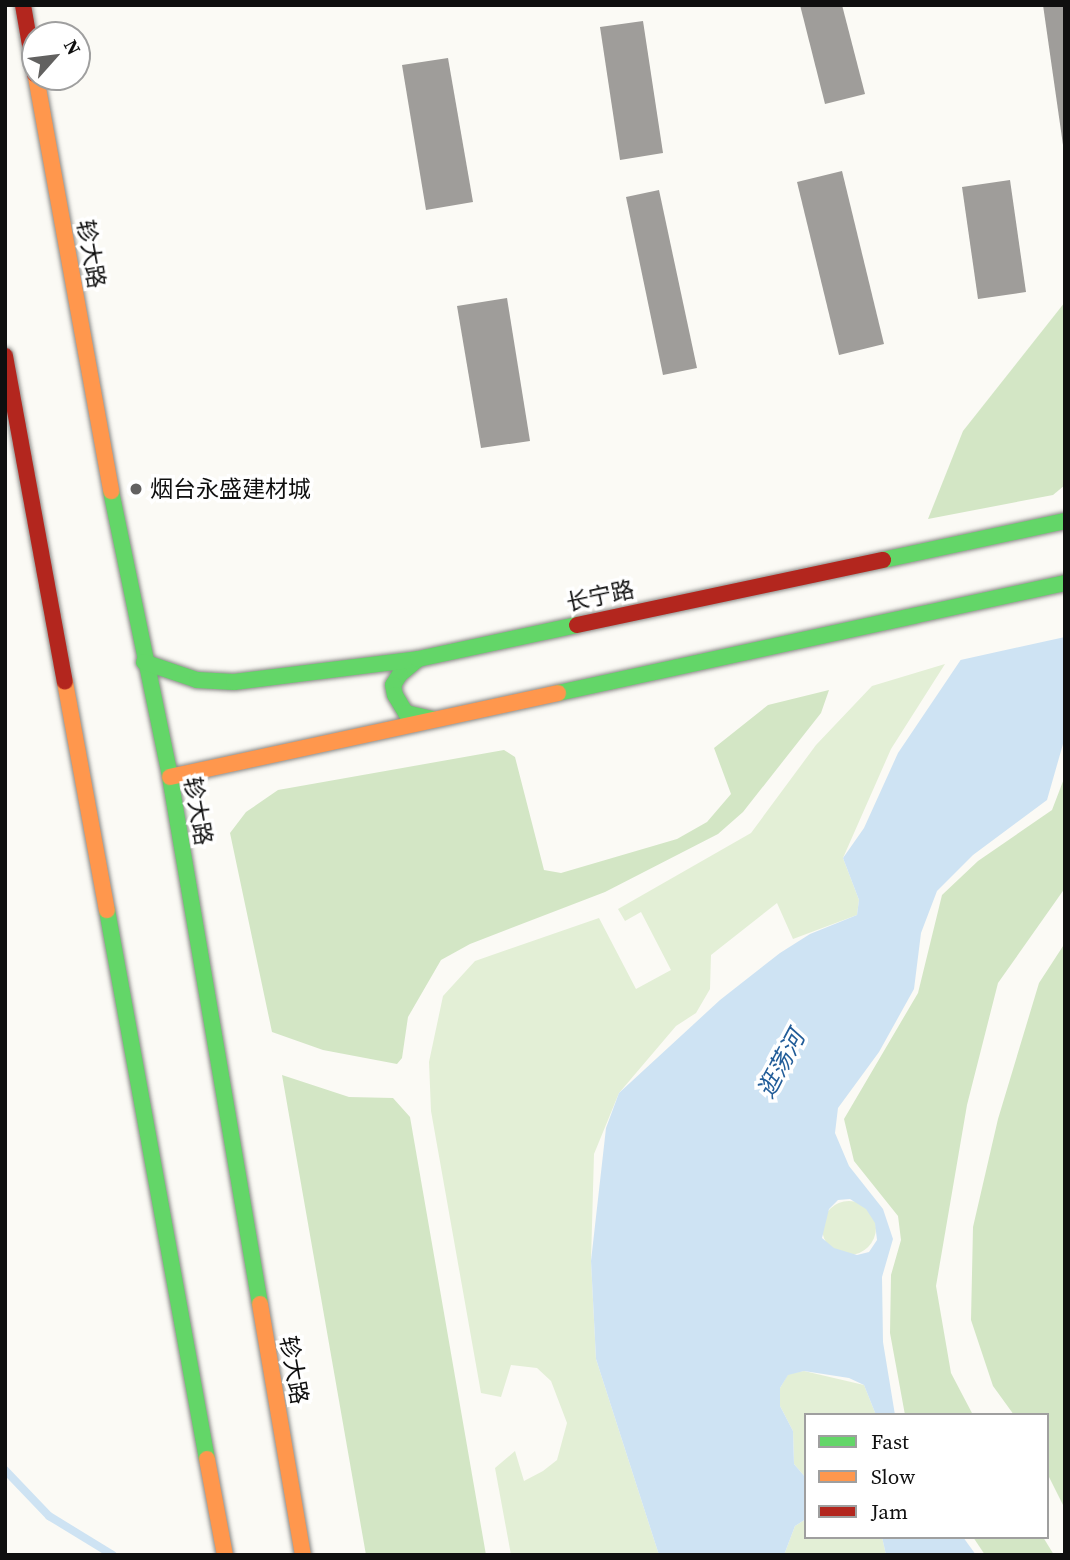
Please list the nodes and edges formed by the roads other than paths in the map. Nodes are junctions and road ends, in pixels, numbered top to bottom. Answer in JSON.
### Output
{"nodes":[{"id":1,"x":38,"y":91,"type":"edge"},
{"id":2,"x":5,"y":356,"type":"edge"},
{"id":3,"x":28,"y":480,"type":"junction"},
{"id":4,"x":5,"y":484,"type":"edge"},
{"id":5,"x":1065,"y":521,"type":"edge"},
{"id":6,"x":1065,"y":583,"type":"edge"},
{"id":7,"x":418,"y":659,"type":"junction"},
{"id":8,"x":144,"y":662,"type":"junction"},
{"id":9,"x":432,"y":719,"type":"junction"},
{"id":10,"x":170,"y":777,"type":"junction"},
{"id":11,"x":225,"y":1555,"type":"edge"},
{"id":12,"x":303,"y":1555,"type":"edge"}],
"edges":[{"from":1,"to":8,"type":"main road","name":"轸大路"},
{"from":2,"to":3,"type":"main road"},
{"from":3,"to":4,"type":"main road"},
{"from":3,"to":11,"type":"main road"},
{"from":5,"to":7,"type":"main road","name":"长宁路"},
{"from":6,"to":9,"type":"main road"},
{"from":7,"to":8,"type":"main road","name":"长宁路"},
{"from":7,"to":9,"type":"main road"},
{"from":8,"to":10,"type":"main road","name":"轸大路"},
{"from":9,"to":10,"type":"main road"},
{"from":10,"to":12,"type":"main road","name":"轸大路"}]}
